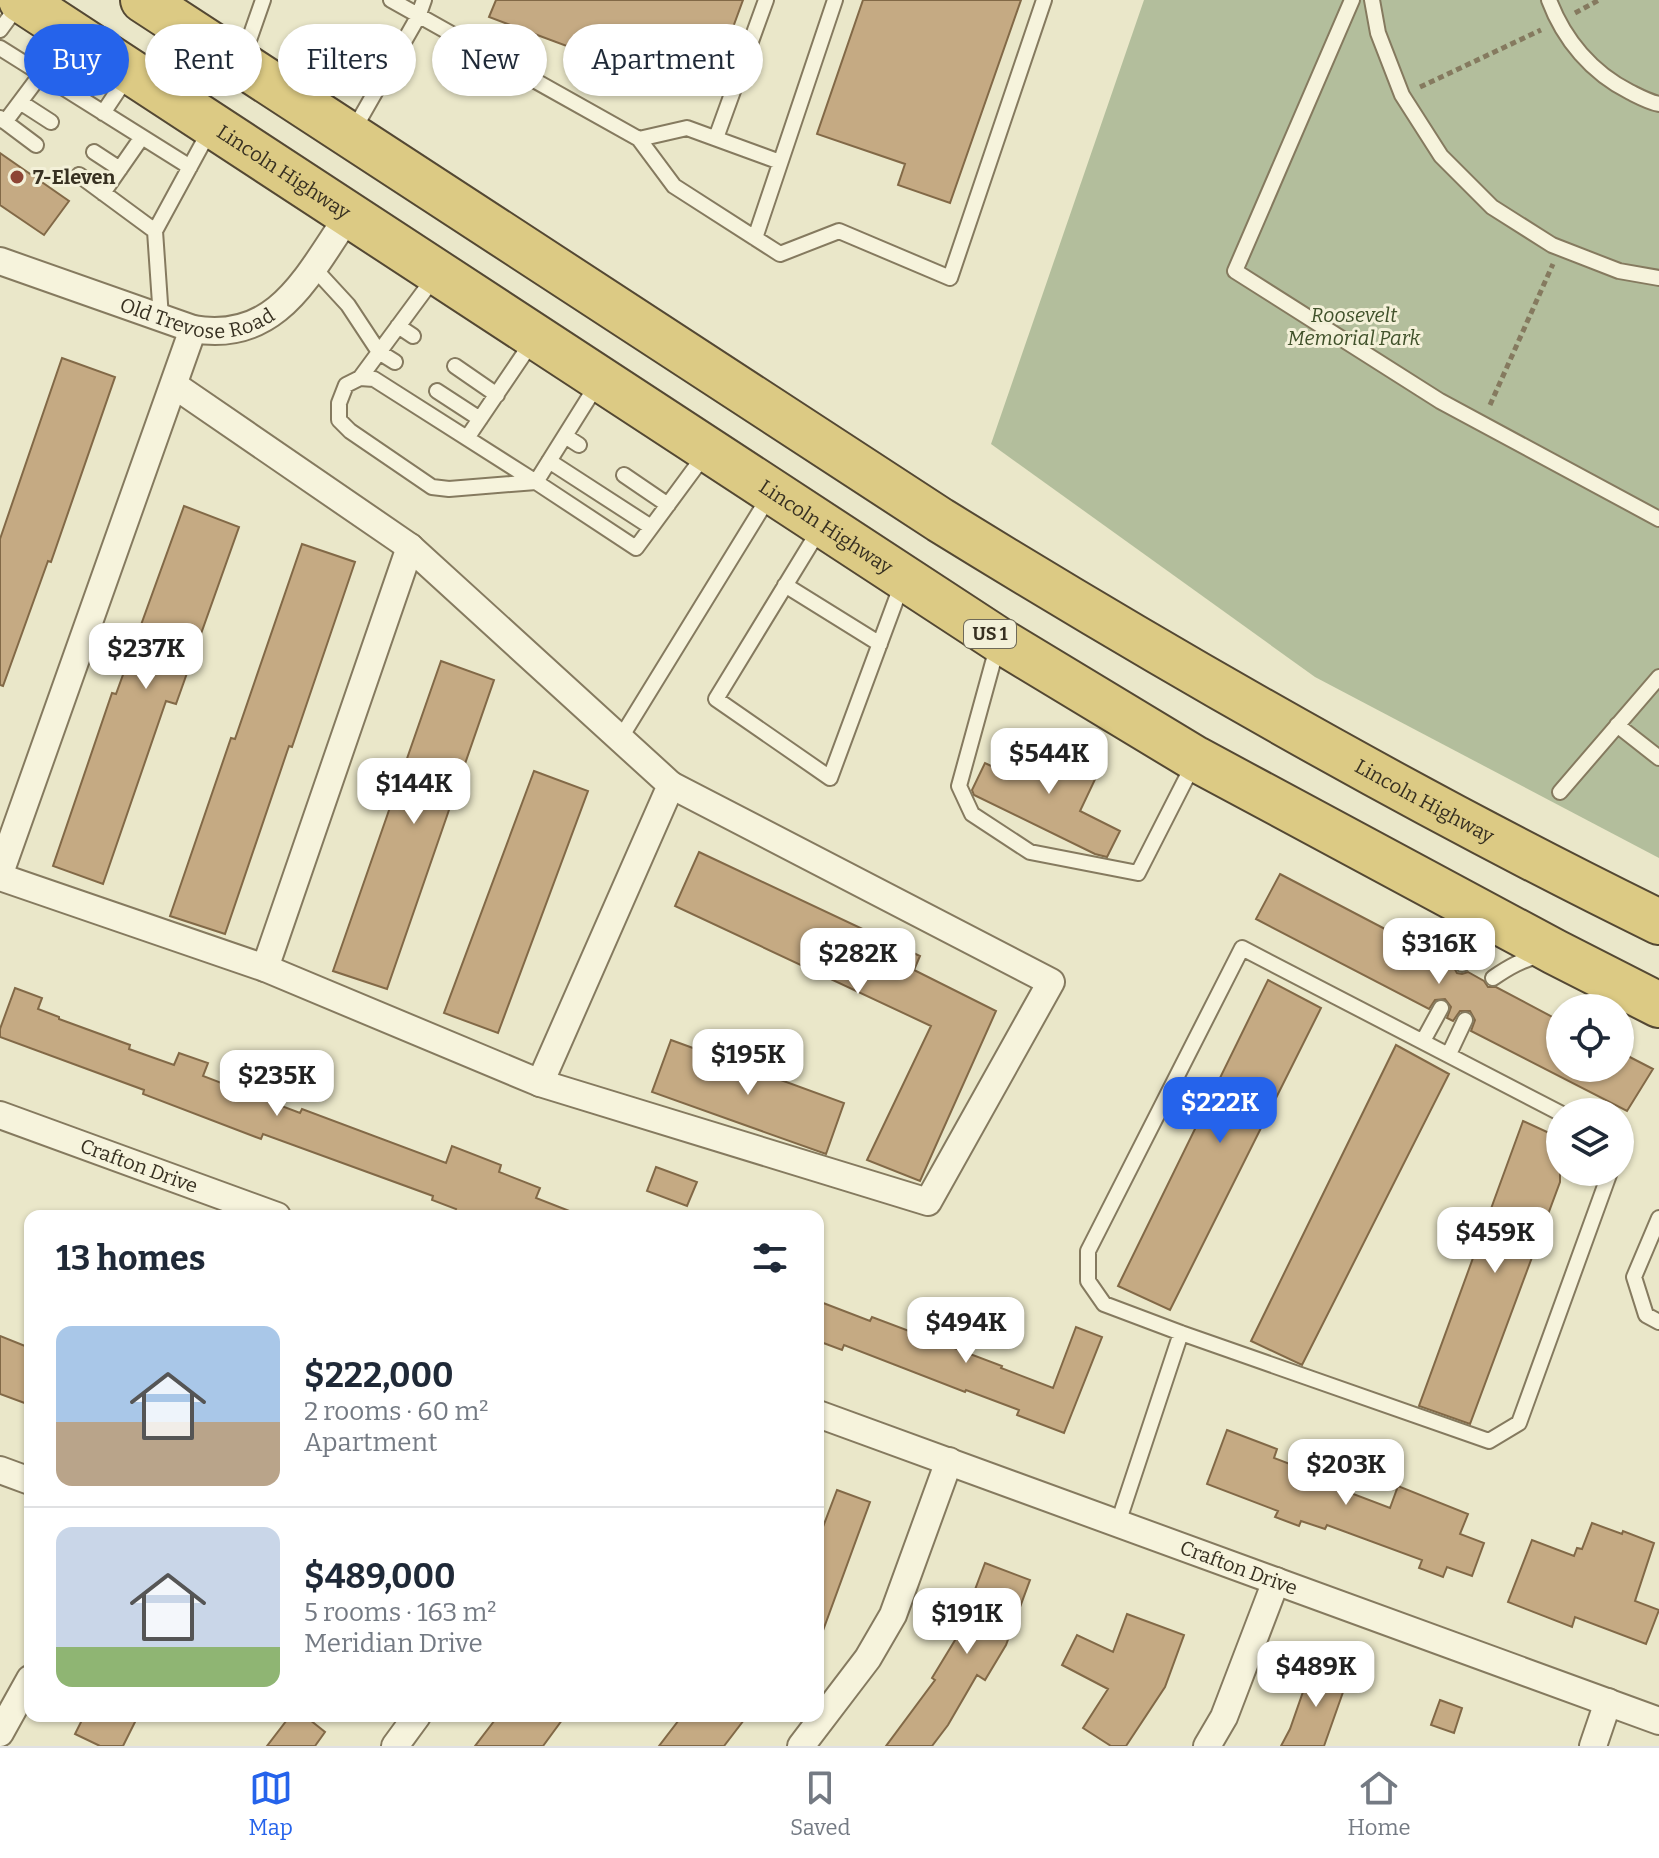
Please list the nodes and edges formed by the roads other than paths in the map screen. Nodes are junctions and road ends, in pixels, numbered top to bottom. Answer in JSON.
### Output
{"nodes":[{"id":1,"x":21,"y":0,"type":"edge"},
{"id":2,"x":143,"y":0,"type":"edge"},
{"id":3,"x":263,"y":0,"type":"edge"},
{"id":4,"x":391,"y":0,"type":"edge"},
{"id":5,"x":424,"y":0,"type":"edge"},
{"id":6,"x":766,"y":0,"type":"edge"},
{"id":7,"x":835,"y":0,"type":"edge"},
{"id":8,"x":1044,"y":0,"type":"edge"},
{"id":9,"x":1352,"y":0,"type":"edge"},
{"id":10,"x":1372,"y":0,"type":"edge"},
{"id":11,"x":1549,"y":0,"type":"edge"},
{"id":12,"x":418,"y":17,"type":"junction"},
{"id":13,"x":180,"y":24,"type":"edge"},
{"id":14,"x":255,"y":24,"type":"edge"},
{"id":15,"x":0,"y":30,"type":"edge"},
{"id":16,"x":0,"y":48,"type":"edge"},
{"id":17,"x":24,"y":63,"type":"edge"},
{"id":18,"x":130,"y":72,"type":"junction"},
{"id":19,"x":262,"y":78,"type":"edge"},
{"id":20,"x":24,"y":96,"type":"edge"},
{"id":21,"x":76,"y":96,"type":"edge"},
{"id":22,"x":20,"y":102,"type":"junction"},
{"id":23,"x":1659,"y":104,"type":"edge"},
{"id":24,"x":103,"y":113,"type":"junction"},
{"id":25,"x":2,"y":120,"type":"edge"},
{"id":26,"x":51,"y":122,"type":"dead end"},
{"id":27,"x":213,"y":125,"type":"junction"},
{"id":28,"x":350,"y":135,"type":"junction"},
{"id":29,"x":142,"y":137,"type":"junction"},
{"id":30,"x":716,"y":138,"type":"junction"},
{"id":31,"x":639,"y":139,"type":"junction"},
{"id":32,"x":36,"y":145,"type":"dead end"},
{"id":33,"x":94,"y":152,"type":"dead end"},
{"id":34,"x":780,"y":162,"type":"junction"},
{"id":35,"x":190,"y":167,"type":"junction"},
{"id":36,"x":120,"y":169,"type":"junction"},
{"id":37,"x":79,"y":175,"type":"dead end"},
{"id":38,"x":103,"y":193,"type":"junction"},
{"id":39,"x":349,"y":215,"type":"junction"},
{"id":40,"x":155,"y":231,"type":"junction"},
{"id":41,"x":755,"y":238,"type":"junction"},
{"id":42,"x":0,"y":261,"type":"edge"},
{"id":43,"x":313,"y":267,"type":"junction"},
{"id":44,"x":438,"y":272,"type":"junction"},
{"id":45,"x":1659,"y":278,"type":"edge"},
{"id":46,"x":161,"y":318,"type":"junction"},
{"id":47,"x":398,"y":326,"type":"junction"},
{"id":48,"x":193,"y":329,"type":"junction"},
{"id":49,"x":413,"y":336,"type":"dead end"},
{"id":50,"x":535,"y":336,"type":"junction"},
{"id":51,"x":379,"y":352,"type":"junction"},
{"id":52,"x":395,"y":362,"type":"dead end"},
{"id":53,"x":455,"y":366,"type":"dead end"},
{"id":54,"x":367,"y":378,"type":"junction"},
{"id":55,"x":601,"y":379,"type":"junction"},
{"id":56,"x":174,"y":385,"type":"junction"},
{"id":57,"x":437,"y":391,"type":"dead end"},
{"id":58,"x":497,"y":395,"type":"junction"},
{"id":59,"x":480,"y":419,"type":"junction"},
{"id":60,"x":565,"y":436,"type":"junction"},
{"id":61,"x":467,"y":438,"type":"junction"},
{"id":62,"x":579,"y":445,"type":"dead end"},
{"id":63,"x":709,"y":449,"type":"junction"},
{"id":64,"x":549,"y":461,"type":"junction"},
{"id":65,"x":624,"y":475,"type":"dead end"},
{"id":66,"x":536,"y":482,"type":"junction"},
{"id":67,"x":773,"y":491,"type":"junction"},
{"id":68,"x":668,"y":505,"type":"junction"},
{"id":69,"x":1659,"y":519,"type":"edge"},
{"id":70,"x":823,"y":524,"type":"junction"},
{"id":71,"x":651,"y":527,"type":"junction"},
{"id":72,"x":410,"y":547,"type":"junction"},
{"id":73,"x":904,"y":577,"type":"junction"},
{"id":74,"x":785,"y":585,"type":"junction"},
{"id":75,"x":999,"y":640,"type":"junction"},
{"id":76,"x":880,"y":644,"type":"junction"},
{"id":77,"x":1659,"y":677,"type":"edge"},
{"id":78,"x":1617,"y":725,"type":"junction"},
{"id":79,"x":620,"y":739,"type":"junction"},
{"id":80,"x":1659,"y":758,"type":"edge"},
{"id":81,"x":1196,"y":759,"type":"junction"},
{"id":82,"x":671,"y":785,"type":"junction"},
{"id":83,"x":1560,"y":792,"type":"dead end"},
{"id":84,"x":0,"y":875,"type":"edge"},
{"id":85,"x":1445,"y":892,"type":"junction"},
{"id":86,"x":1659,"y":922,"type":"edge"},
{"id":87,"x":1555,"y":952,"type":"junction"},
{"id":88,"x":1462,"y":964,"type":"dead end"},
{"id":89,"x":265,"y":968,"type":"junction"},
{"id":90,"x":1493,"y":978,"type":"dead end"},
{"id":91,"x":1659,"y":1005,"type":"edge"},
{"id":92,"x":1441,"y":1008,"type":"dead end"},
{"id":93,"x":1465,"y":1020,"type":"dead end"},
{"id":94,"x":1423,"y":1041,"type":"junction"},
{"id":95,"x":1449,"y":1054,"type":"junction"},
{"id":96,"x":540,"y":1083,"type":"junction"},
{"id":97,"x":1546,"y":1106,"type":"edge"},
{"id":98,"x":0,"y":1115,"type":"edge"},
{"id":99,"x":1605,"y":1186,"type":"edge"},
{"id":100,"x":261,"y":1210,"type":"edge"},
{"id":101,"x":1659,"y":1218,"type":"edge"},
{"id":102,"x":1659,"y":1322,"type":"edge"},
{"id":103,"x":1181,"y":1333,"type":"junction"},
{"id":104,"x":824,"y":1416,"type":"edge"},
{"id":105,"x":949,"y":1461,"type":"junction"},
{"id":106,"x":0,"y":1470,"type":"edge"},
{"id":107,"x":24,"y":1479,"type":"edge"},
{"id":108,"x":1118,"y":1523,"type":"junction"},
{"id":109,"x":1276,"y":1581,"type":"junction"},
{"id":110,"x":24,"y":1690,"type":"edge"},
{"id":111,"x":1608,"y":1702,"type":"junction"},
{"id":112,"x":824,"y":1716,"type":"edge"},
{"id":113,"x":1659,"y":1721,"type":"edge"},
{"id":114,"x":413,"y":1722,"type":"edge"},
{"id":115,"x":819,"y":1722,"type":"edge"},
{"id":116,"x":0,"y":1733,"type":"edge"},
{"id":117,"x":395,"y":1746,"type":"edge"},
{"id":118,"x":801,"y":1746,"type":"edge"},
{"id":119,"x":1207,"y":1746,"type":"edge"},
{"id":120,"x":1593,"y":1746,"type":"edge"}],
"edges":[{"from":1,"to":15,"type":"lane"},
{"from":1,"to":18,"type":"highway","name":"Lincoln Highway","number":"US 1"},
{"from":2,"to":13,"type":"highway","name":"Lincoln Highway"},
{"from":3,"to":14,"type":"lane"},
{"from":4,"to":12,"type":"lane"},
{"from":5,"to":12,"type":"lane"},
{"from":6,"to":30,"type":"lane"},
{"from":7,"to":34,"type":"lane"},
{"from":8,"to":41,"type":"lane"},
{"from":9,"to":69,"type":"lane"},
{"from":10,"to":45,"type":"lane"},
{"from":11,"to":23,"type":"lane"},
{"from":12,"to":28,"type":"lane"},
{"from":12,"to":31,"type":"lane"},
{"from":16,"to":17,"type":"lane"},
{"from":18,"to":24,"type":"lane"},
{"from":18,"to":27,"type":"highway","name":"Lincoln Highway","number":"US 1"},
{"from":19,"to":28,"type":"highway","name":"Lincoln Highway"},
{"from":20,"to":22,"type":"lane"},
{"from":21,"to":24,"type":"lane"},
{"from":22,"to":25,"type":"lane"},
{"from":22,"to":26,"type":"lane"},
{"from":24,"to":29,"type":"lane"},
{"from":25,"to":32,"type":"lane"},
{"from":27,"to":35,"type":"lane"},
{"from":27,"to":39,"type":"highway","name":"Lincoln Highway","number":"US 1"},
{"from":28,"to":86,"type":"highway","name":"Lincoln Highway"},
{"from":29,"to":35,"type":"lane"},
{"from":29,"to":36,"type":"lane"},
{"from":30,"to":31,"type":"lane"},
{"from":30,"to":34,"type":"lane"},
{"from":31,"to":41,"type":"lane"},
{"from":33,"to":36,"type":"lane"},
{"from":34,"to":41,"type":"lane"},
{"from":35,"to":40,"type":"lane"},
{"from":36,"to":38,"type":"lane"},
{"from":37,"to":38,"type":"lane"},
{"from":38,"to":40,"type":"lane"},
{"from":39,"to":43,"type":"street","name":"Old Trevose Road"},
{"from":39,"to":44,"type":"highway","name":"Lincoln Highway","number":"US 1"},
{"from":40,"to":46,"type":"lane"},
{"from":42,"to":46,"type":"street","name":"Old Trevose Road"},
{"from":43,"to":48,"type":"street","name":"Old Trevose Road"},
{"from":43,"to":51,"type":"lane"},
{"from":44,"to":47,"type":"lane"},
{"from":44,"to":50,"type":"highway","name":"Lincoln Highway","number":"US 1"},
{"from":46,"to":48,"type":"street","name":"Old Trevose Road"},
{"from":47,"to":49,"type":"lane"},
{"from":47,"to":51,"type":"lane"},
{"from":48,"to":56,"type":"street"},
{"from":50,"to":55,"type":"highway","name":"Lincoln Highway","number":"US 1"},
{"from":50,"to":58,"type":"lane"},
{"from":51,"to":52,"type":"lane"},
{"from":51,"to":54,"type":"lane"},
{"from":53,"to":58,"type":"lane"},
{"from":54,"to":61,"type":"lane"},
{"from":54,"to":66,"type":"lane"},
{"from":55,"to":60,"type":"lane"},
{"from":55,"to":63,"type":"highway","name":"Lincoln Highway","number":"US 1"},
{"from":56,"to":72,"type":"street"},
{"from":56,"to":84,"type":"street"},
{"from":57,"to":59,"type":"lane"},
{"from":58,"to":59,"type":"lane"},
{"from":59,"to":61,"type":"lane"},
{"from":60,"to":62,"type":"lane"},
{"from":60,"to":64,"type":"lane"},
{"from":61,"to":66,"type":"lane"},
{"from":63,"to":67,"type":"highway","name":"Lincoln Highway","number":"US 1"},
{"from":63,"to":68,"type":"lane"},
{"from":64,"to":66,"type":"lane"},
{"from":64,"to":71,"type":"lane"},
{"from":65,"to":68,"type":"lane"},
{"from":66,"to":71,"type":"lane"},
{"from":67,"to":70,"type":"highway","name":"Lincoln Highway","number":"US 1"},
{"from":67,"to":79,"type":"lane"},
{"from":68,"to":71,"type":"lane"},
{"from":70,"to":73,"type":"highway","name":"Lincoln Highway","number":"US 1"},
{"from":70,"to":74,"type":"lane"},
{"from":72,"to":79,"type":"street"},
{"from":72,"to":89,"type":"street"},
{"from":73,"to":75,"type":"highway","name":"Lincoln Highway","number":"US 1"},
{"from":73,"to":76,"type":"lane"},
{"from":74,"to":76,"type":"lane"},
{"from":74,"to":76,"type":"lane"},
{"from":75,"to":81,"type":"highway","name":"Lincoln Highway","number":"US 1"},
{"from":75,"to":81,"type":"lane"},
{"from":77,"to":78,"type":"lane"},
{"from":78,"to":80,"type":"lane"},
{"from":78,"to":83,"type":"lane"},
{"from":79,"to":82,"type":"street"},
{"from":81,"to":85,"type":"highway","name":"Lincoln Highway","number":"US 1"},
{"from":82,"to":96,"type":"street"},
{"from":82,"to":96,"type":"street"},
{"from":84,"to":89,"type":"street"},
{"from":85,"to":87,"type":"highway","name":"Lincoln Highway","number":"US 1"},
{"from":85,"to":88,"type":"lane"},
{"from":87,"to":90,"type":"lane"},
{"from":87,"to":91,"type":"highway","name":"Lincoln Highway","number":"US 1"},
{"from":89,"to":96,"type":"street"},
{"from":92,"to":94,"type":"lane"},
{"from":93,"to":95,"type":"lane"},
{"from":94,"to":95,"type":"lane"},
{"from":94,"to":103,"type":"lane"},
{"from":95,"to":97,"type":"lane"},
{"from":98,"to":100,"type":"street","name":"Crafton Drive"},
{"from":99,"to":103,"type":"lane"},
{"from":101,"to":102,"type":"lane"},
{"from":103,"to":108,"type":"lane"},
{"from":104,"to":105,"type":"street","name":"Crafton Drive"},
{"from":105,"to":108,"type":"street","name":"Crafton Drive"},
{"from":105,"to":112,"type":"street"},
{"from":106,"to":107,"type":"street"},
{"from":108,"to":109,"type":"street","name":"Crafton Drive"},
{"from":109,"to":111,"type":"street","name":"Crafton Drive"},
{"from":109,"to":119,"type":"street"},
{"from":110,"to":116,"type":"street"},
{"from":111,"to":113,"type":"street","name":"Crafton Drive"},
{"from":111,"to":120,"type":"street"},
{"from":114,"to":117,"type":"street"},
{"from":115,"to":118,"type":"street"}]}
